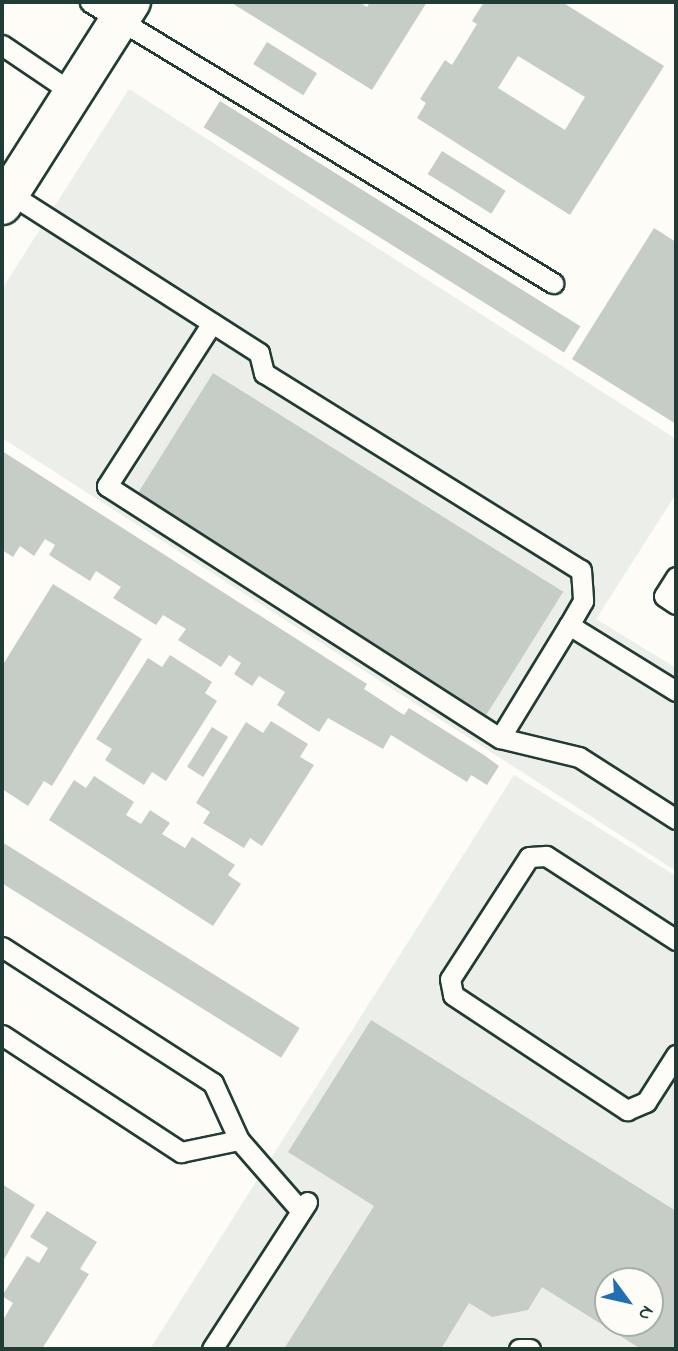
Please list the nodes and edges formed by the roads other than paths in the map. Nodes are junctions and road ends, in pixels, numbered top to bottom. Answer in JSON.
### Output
{"nodes":[{"id":1,"x":113,"y":8,"type":"edge"},
{"id":2,"x":2,"y":45,"type":"edge"},
{"id":3,"x":73,"y":93,"type":"junction"},
{"id":4,"x":6,"y":199,"type":"edge"},
{"id":5,"x":553,"y":283,"type":"dead end"},
{"id":6,"x":212,"y":323,"type":"junction"},
{"id":7,"x":676,"y":578,"type":"edge"},
{"id":8,"x":676,"y":604,"type":"edge"},
{"id":9,"x":569,"y":625,"type":"junction"},
{"id":10,"x":676,"y":691,"type":"edge"},
{"id":11,"x":500,"y":738,"type":"junction"},
{"id":12,"x":676,"y":820,"type":"edge"},
{"id":13,"x":676,"y":940,"type":"edge"},
{"id":14,"x":2,"y":947,"type":"edge"},
{"id":15,"x":2,"y":1035,"type":"edge"},
{"id":16,"x":676,"y":1055,"type":"edge"},
{"id":17,"x":239,"y":1140,"type":"junction"},
{"id":18,"x":212,"y":1349,"type":"edge"},
{"id":19,"x":519,"y":1349,"type":"edge"},
{"id":20,"x":530,"y":1349,"type":"edge"}],
"edges":[{"from":1,"to":3,"type":"street"},
{"from":1,"to":5,"type":"lane"},
{"from":2,"to":3,"type":"lane"},
{"from":3,"to":4,"type":"street"},
{"from":4,"to":6,"type":"lane"},
{"from":6,"to":9,"type":"lane"},
{"from":6,"to":11,"type":"lane"},
{"from":7,"to":8,"type":"lane"},
{"from":9,"to":10,"type":"lane"},
{"from":9,"to":11,"type":"lane"},
{"from":11,"to":12,"type":"lane"},
{"from":13,"to":16,"type":"lane"},
{"from":14,"to":17,"type":"lane"},
{"from":15,"to":17,"type":"lane"},
{"from":17,"to":18,"type":"lane"},
{"from":19,"to":20,"type":"lane"}]}
